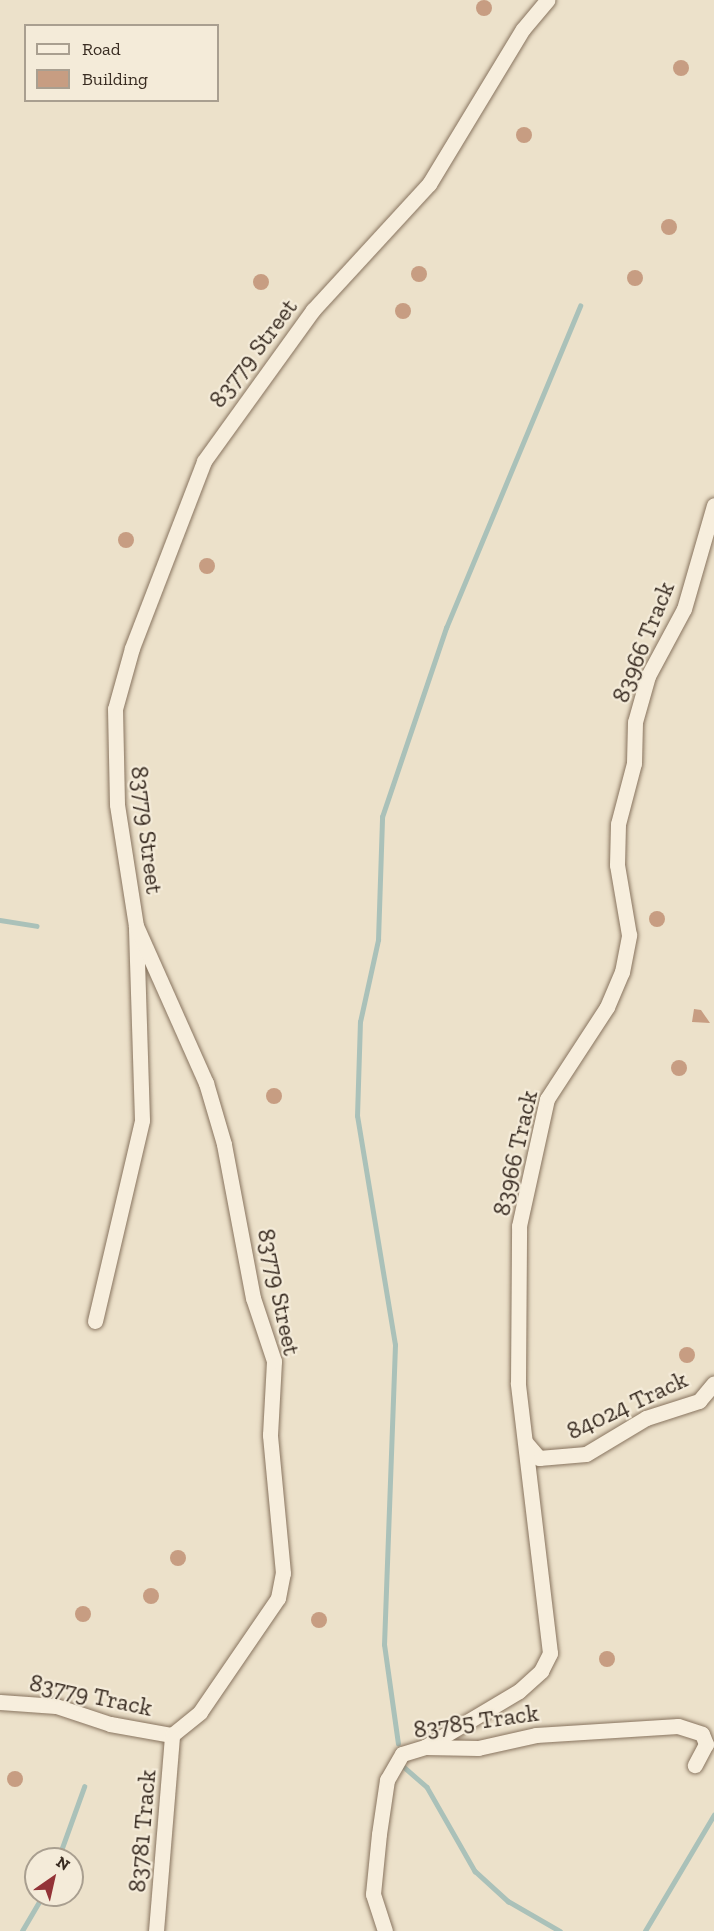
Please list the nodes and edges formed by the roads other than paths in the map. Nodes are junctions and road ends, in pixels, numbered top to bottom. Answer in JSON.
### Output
{"nodes":[{"id":1,"x":548,"y":0,"type":"edge"},
{"id":2,"x":714,"y":505,"type":"edge"},
{"id":3,"x":136,"y":926,"type":"junction"},
{"id":4,"x":95,"y":1322,"type":"dead end"},
{"id":5,"x":714,"y":1383,"type":"edge"},
{"id":6,"x":526,"y":1443,"type":"junction"},
{"id":7,"x":0,"y":1702,"type":"edge"},
{"id":8,"x":172,"y":1735,"type":"junction"},
{"id":9,"x":425,"y":1747,"type":"junction"},
{"id":10,"x":695,"y":1766,"type":"dead end"},
{"id":11,"x":156,"y":1931,"type":"edge"},
{"id":12,"x":385,"y":1931,"type":"edge"}],
"edges":[{"from":1,"to":3,"type":"street","name":"83779 Street"},
{"from":2,"to":6,"type":"street","name":"83966 Track"},
{"from":3,"to":4,"type":"street"},
{"from":3,"to":8,"type":"street","name":"83779 Street"},
{"from":5,"to":6,"type":"street","name":"84024 Track"},
{"from":6,"to":9,"type":"street","name":"83966 Track"},
{"from":7,"to":8,"type":"street","name":"83779 Track"},
{"from":8,"to":11,"type":"street","name":"83781 Track"},
{"from":9,"to":10,"type":"street","name":"83785 Track"},
{"from":9,"to":12,"type":"street","name":"83785 Track"}]}
